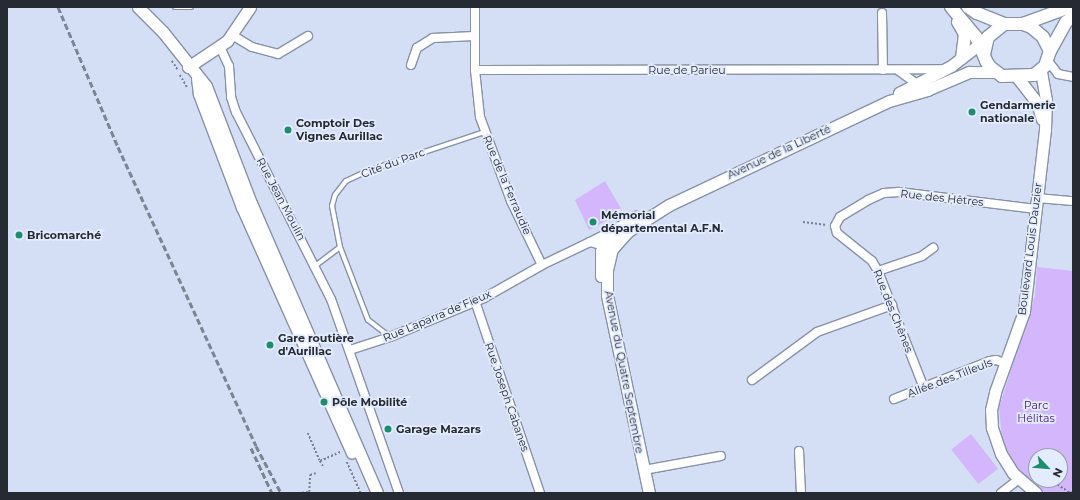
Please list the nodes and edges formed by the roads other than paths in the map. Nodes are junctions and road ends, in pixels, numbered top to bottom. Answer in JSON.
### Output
{"nodes":[{"id":1,"x":138,"y":7,"type":"edge"},
{"id":2,"x":174,"y":7,"type":"edge"},
{"id":3,"x":191,"y":7,"type":"edge"},
{"id":4,"x":250,"y":7,"type":"edge"},
{"id":5,"x":475,"y":7,"type":"edge"},
{"id":6,"x":951,"y":7,"type":"edge"},
{"id":7,"x":968,"y":7,"type":"edge"},
{"id":8,"x":1070,"y":7,"type":"edge"},
{"id":9,"x":882,"y":13,"type":"dead end"},
{"id":10,"x":1073,"y":17,"type":"edge"},
{"id":11,"x":1004,"y":24,"type":"junction"},
{"id":12,"x":1023,"y":24,"type":"junction"},
{"id":13,"x":232,"y":35,"type":"junction"},
{"id":14,"x":308,"y":36,"type":"dead end"},
{"id":15,"x":474,"y":36,"type":"junction"},
{"id":16,"x":984,"y":45,"type":"junction"},
{"id":17,"x":220,"y":47,"type":"junction"},
{"id":18,"x":962,"y":58,"type":"junction"},
{"id":19,"x":1046,"y":61,"type":"junction"},
{"id":20,"x":411,"y":65,"type":"dead end"},
{"id":21,"x":188,"y":67,"type":"junction"},
{"id":22,"x":945,"y":69,"type":"junction"},
{"id":23,"x":475,"y":70,"type":"junction"},
{"id":24,"x":882,"y":70,"type":"junction"},
{"id":25,"x":899,"y":71,"type":"junction"},
{"id":26,"x":995,"y":72,"type":"junction"},
{"id":27,"x":1017,"y":77,"type":"junction"},
{"id":28,"x":1073,"y":77,"type":"edge"},
{"id":29,"x":197,"y":78,"type":"junction"},
{"id":30,"x":921,"y":86,"type":"junction"},
{"id":31,"x":1045,"y":129,"type":"junction"},
{"id":32,"x":484,"y":132,"type":"junction"},
{"id":33,"x":1073,"y":201,"type":"edge"},
{"id":34,"x":1036,"y":203,"type":"junction"},
{"id":35,"x":669,"y":205,"type":"junction"},
{"id":36,"x":628,"y":222,"type":"junction"},
{"id":37,"x":835,"y":226,"type":"joint"},
{"id":38,"x":590,"y":242,"type":"junction"},
{"id":39,"x":340,"y":247,"type":"junction"},
{"id":40,"x":608,"y":247,"type":"junction"},
{"id":41,"x":934,"y":248,"type":"dead end"},
{"id":42,"x":542,"y":265,"type":"junction"},
{"id":43,"x":315,"y":266,"type":"junction"},
{"id":44,"x":878,"y":271,"type":"junction"},
{"id":45,"x":475,"y":301,"type":"junction"},
{"id":46,"x":892,"y":305,"type":"junction"},
{"id":47,"x":390,"y":336,"type":"junction"},
{"id":48,"x":350,"y":350,"type":"junction"},
{"id":49,"x":1005,"y":363,"type":"junction"},
{"id":50,"x":752,"y":380,"type":"dead end"},
{"id":51,"x":924,"y":388,"type":"junction"},
{"id":52,"x":894,"y":399,"type":"dead end"},
{"id":53,"x":799,"y":451,"type":"dead end"},
{"id":54,"x":721,"y":456,"type":"dead end"},
{"id":55,"x":644,"y":470,"type":"junction"},
{"id":56,"x":1019,"y":479,"type":"junction"},
{"id":57,"x":370,"y":493,"type":"edge"},
{"id":58,"x":377,"y":493,"type":"edge"},
{"id":59,"x":399,"y":493,"type":"edge"},
{"id":60,"x":540,"y":493,"type":"edge"},
{"id":61,"x":649,"y":493,"type":"edge"},
{"id":62,"x":801,"y":493,"type":"edge"},
{"id":63,"x":1001,"y":493,"type":"edge"},
{"id":64,"x":1036,"y":493,"type":"edge"}],
"edges":[{"from":1,"to":21,"type":"street"},
{"from":2,"to":3,"type":"lane"},
{"from":4,"to":13,"type":"street"},
{"from":5,"to":15,"type":"street","name":"Rue de la Ferraudie"},
{"from":6,"to":16,"type":"main road"},
{"from":6,"to":18,"type":"main road"},
{"from":7,"to":11,"type":"main road"},
{"from":8,"to":12,"type":"main road"},
{"from":9,"to":24,"type":"street"},
{"from":10,"to":19,"type":"main road"},
{"from":11,"to":12,"type":"main road"},
{"from":11,"to":16,"type":"main road"},
{"from":12,"to":19,"type":"main road"},
{"from":13,"to":14,"type":"street"},
{"from":13,"to":17,"type":"street"},
{"from":15,"to":20,"type":"street"},
{"from":15,"to":23,"type":"street","name":"Rue de la Ferraudie"},
{"from":16,"to":18,"type":"street","name":"Avenue de la Liberté"},
{"from":16,"to":26,"type":"main road"},
{"from":17,"to":21,"type":"street"},
{"from":17,"to":43,"type":"street","name":"Rue Jean Moulin"},
{"from":18,"to":22,"type":"street","name":"Avenue de la Liberté"},
{"from":19,"to":27,"type":"main road"},
{"from":19,"to":28,"type":"street"},
{"from":19,"to":31,"type":"street","name":"Boulevard Louis Dauzier"},
{"from":21,"to":29,"type":"street"},
{"from":22,"to":25,"type":"street","name":"Rue de Parieu"},
{"from":22,"to":30,"type":"street","name":"Avenue de la Liberté"},
{"from":23,"to":24,"type":"street","name":"Rue de Parieu"},
{"from":23,"to":32,"type":"street","name":"Rue de la Ferraudie"},
{"from":24,"to":25,"type":"street","name":"Rue de Parieu"},
{"from":25,"to":30,"type":"street"},
{"from":26,"to":27,"type":"main road"},
{"from":26,"to":30,"type":"street","name":"Avenue de la Liberté"},
{"from":27,"to":31,"type":"street","name":"Boulevard Louis Dauzier"},
{"from":29,"to":57,"type":"street"},
{"from":29,"to":58,"type":"street"},
{"from":30,"to":35,"type":"street","name":"Avenue de la Liberté"},
{"from":31,"to":34,"type":"street","name":"Boulevard Louis Dauzier"},
{"from":32,"to":39,"type":"lane","name":"Cité du Parc"},
{"from":32,"to":42,"type":"street","name":"Rue de la Ferraudie"},
{"from":33,"to":34,"type":"street","name":"Rue des Hêtres"},
{"from":34,"to":37,"type":"street","name":"Rue des Hêtres"},
{"from":34,"to":49,"type":"street","name":"Boulevard Louis Dauzier"},
{"from":35,"to":36,"type":"street","name":"Avenue de la Liberté"},
{"from":35,"to":40,"type":"street","name":"Avenue de la Liberté"},
{"from":36,"to":38,"type":"street","name":"Avenue de la Liberté"},
{"from":36,"to":40,"type":"street","name":"Avenue de la Liberté"},
{"from":37,"to":44,"type":"street","name":"Rue des Chênes"},
{"from":38,"to":40,"type":"street"},
{"from":38,"to":42,"type":"street","name":"Avenue de la Liberté"},
{"from":39,"to":43,"type":"lane"},
{"from":39,"to":47,"type":"lane","name":"Cité du Parc"},
{"from":40,"to":55,"type":"street","name":"Avenue du Quatre Septembre"},
{"from":41,"to":44,"type":"street"},
{"from":42,"to":45,"type":"street","name":"Rue Laparra de Fieux"},
{"from":43,"to":48,"type":"street","name":"Rue Jean Moulin"},
{"from":44,"to":46,"type":"street","name":"Rue des Chênes"},
{"from":45,"to":47,"type":"street","name":"Rue Laparra de Fieux"},
{"from":45,"to":60,"type":"street","name":"Rue Joseph Cabanes"},
{"from":46,"to":50,"type":"street"},
{"from":46,"to":51,"type":"street","name":"Rue des Chênes"},
{"from":47,"to":48,"type":"street","name":"Rue Laparra de Fieux"},
{"from":48,"to":59,"type":"street","name":"Rue Jean Moulin"},
{"from":49,"to":51,"type":"street","name":"Allée des Tilleuls"},
{"from":49,"to":56,"type":"street","name":"Boulevard Louis Dauzier"},
{"from":51,"to":52,"type":"street","name":"Allée des Tilleuls"},
{"from":53,"to":62,"type":"street"},
{"from":54,"to":55,"type":"street"},
{"from":55,"to":61,"type":"street","name":"Avenue du Quatre Septembre"},
{"from":56,"to":63,"type":"street"},
{"from":56,"to":64,"type":"street","name":"Boulevard Louis Dauzier"}]}
